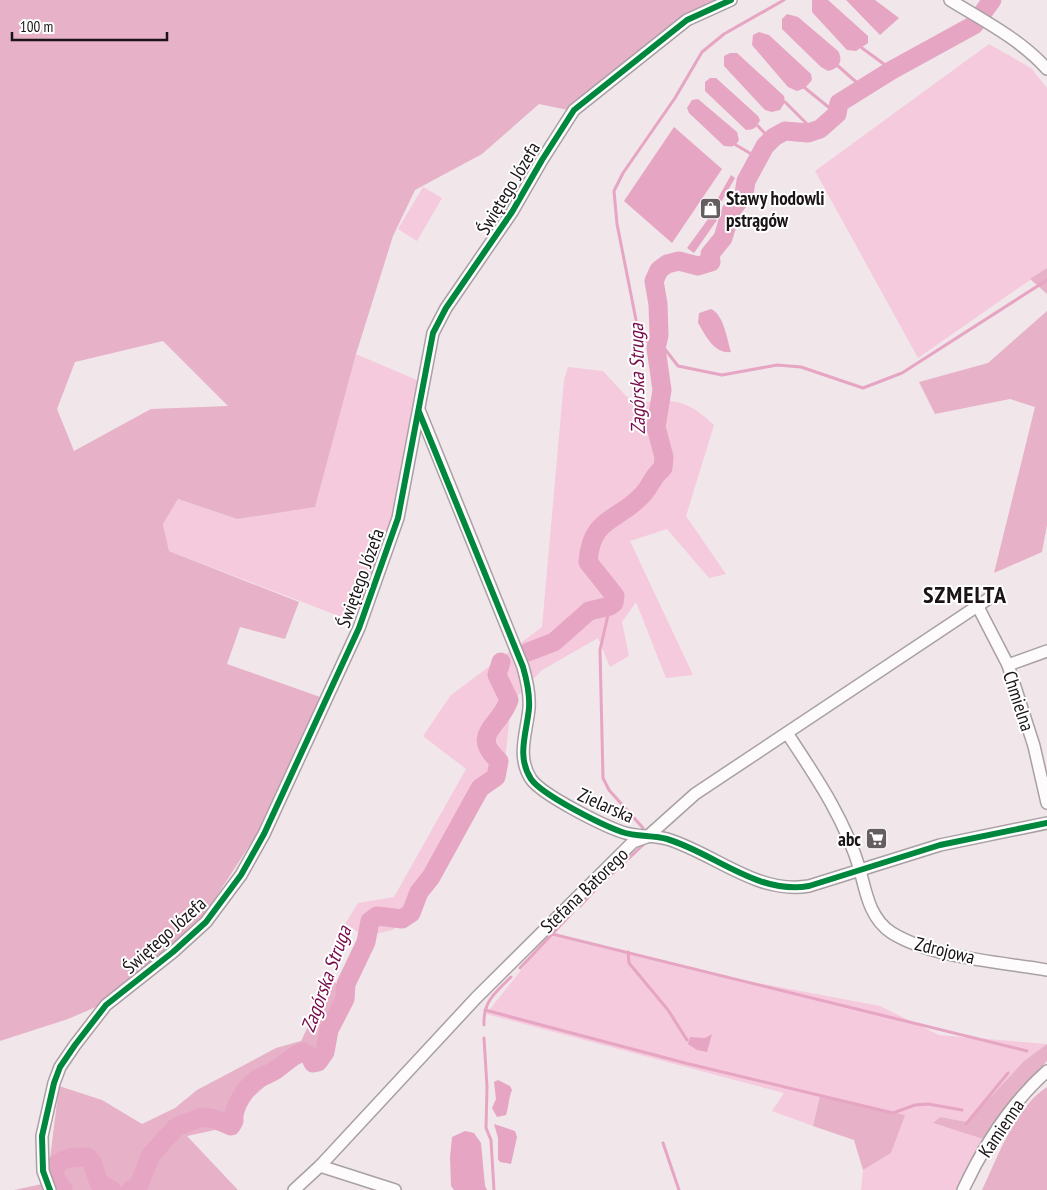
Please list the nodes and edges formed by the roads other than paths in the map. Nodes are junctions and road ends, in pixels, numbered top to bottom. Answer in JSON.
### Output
{"nodes":[{"id":1,"x":731,"y":0,"type":"edge"},
{"id":2,"x":950,"y":0,"type":"edge"},
{"id":3,"x":1047,"y":69,"type":"edge"},
{"id":4,"x":419,"y":412,"type":"junction"},
{"id":5,"x":994,"y":595,"type":"dead end"},
{"id":6,"x":977,"y":605,"type":"junction"},
{"id":7,"x":1047,"y":651,"type":"edge"},
{"id":8,"x":1008,"y":665,"type":"junction"},
{"id":9,"x":787,"y":733,"type":"junction"},
{"id":10,"x":1047,"y":803,"type":"edge"},
{"id":11,"x":1047,"y":823,"type":"edge"},
{"id":12,"x":647,"y":837,"type":"junction"},
{"id":13,"x":859,"y":868,"type":"junction"},
{"id":14,"x":1047,"y":970,"type":"edge"},
{"id":15,"x":1047,"y":1071,"type":"edge"},
{"id":16,"x":320,"y":1166,"type":"junction"},
{"id":17,"x":50,"y":1190,"type":"edge"},
{"id":18,"x":294,"y":1190,"type":"edge"},
{"id":19,"x":395,"y":1190,"type":"edge"},
{"id":20,"x":963,"y":1190,"type":"edge"}],
"edges":[{"from":1,"to":4,"type":"street","name":"Świętego Józefa"},
{"from":2,"to":3,"type":"street"},
{"from":4,"to":12,"type":"street","name":"Zielarska"},
{"from":4,"to":17,"type":"street","name":"Świętego Józefa"},
{"from":5,"to":6,"type":"street","name":"Stefana Batorego"},
{"from":6,"to":8,"type":"street","name":"Chmielna"},
{"from":6,"to":9,"type":"street","name":"Stefana Batorego"},
{"from":7,"to":8,"type":"street"},
{"from":8,"to":10,"type":"street","name":"Chmielna"},
{"from":9,"to":12,"type":"street","name":"Stefana Batorego"},
{"from":9,"to":13,"type":"street","name":"Zdrojowa"},
{"from":11,"to":13,"type":"street","name":"Zielarska"},
{"from":12,"to":13,"type":"street","name":"Zielarska"},
{"from":12,"to":16,"type":"street","name":"Stefana Batorego"},
{"from":13,"to":14,"type":"street","name":"Zdrojowa"},
{"from":15,"to":20,"type":"street","name":"Kamienna"},
{"from":16,"to":18,"type":"street","name":"Stefana Batorego"},
{"from":16,"to":19,"type":"street"}]}
